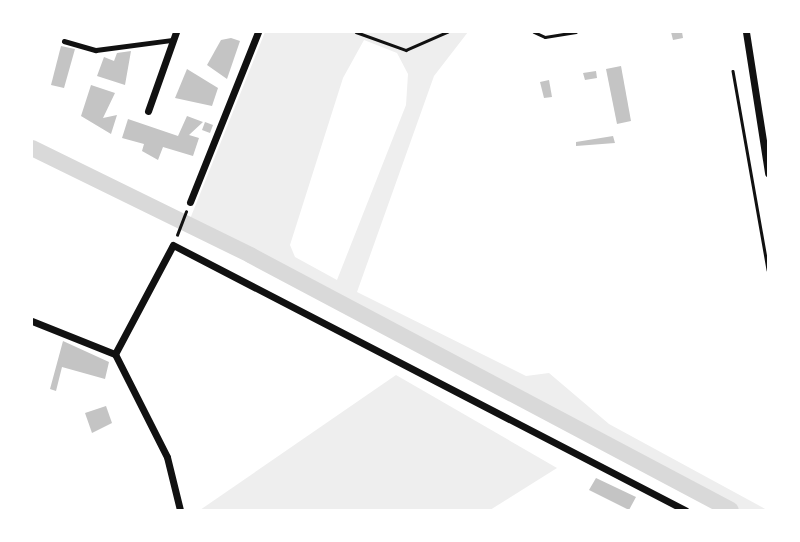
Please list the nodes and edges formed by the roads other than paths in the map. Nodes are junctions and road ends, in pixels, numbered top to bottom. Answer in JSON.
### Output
{"nodes":[{"id":1,"x":258,"y":32,"type":"edge"},
{"id":2,"x":746,"y":32,"type":"edge"},
{"id":3,"x":175,"y":36,"type":"edge"},
{"id":4,"x":64,"y":41,"type":"dead end"},
{"id":5,"x":148,"y":111,"type":"dead end"},
{"id":6,"x":768,"y":173,"type":"edge"},
{"id":7,"x":190,"y":202,"type":"dead end"},
{"id":8,"x":32,"y":321,"type":"edge"},
{"id":9,"x":115,"y":354,"type":"junction"},
{"id":10,"x":180,"y":510,"type":"edge"},
{"id":11,"x":685,"y":510,"type":"edge"}],
"edges":[{"from":1,"to":7,"type":"street"},
{"from":2,"to":6,"type":"street"},
{"from":3,"to":4,"type":"lane"},
{"from":3,"to":5,"type":"street"},
{"from":8,"to":9,"type":"street"},
{"from":9,"to":10,"type":"street"},
{"from":9,"to":11,"type":"street"}]}
